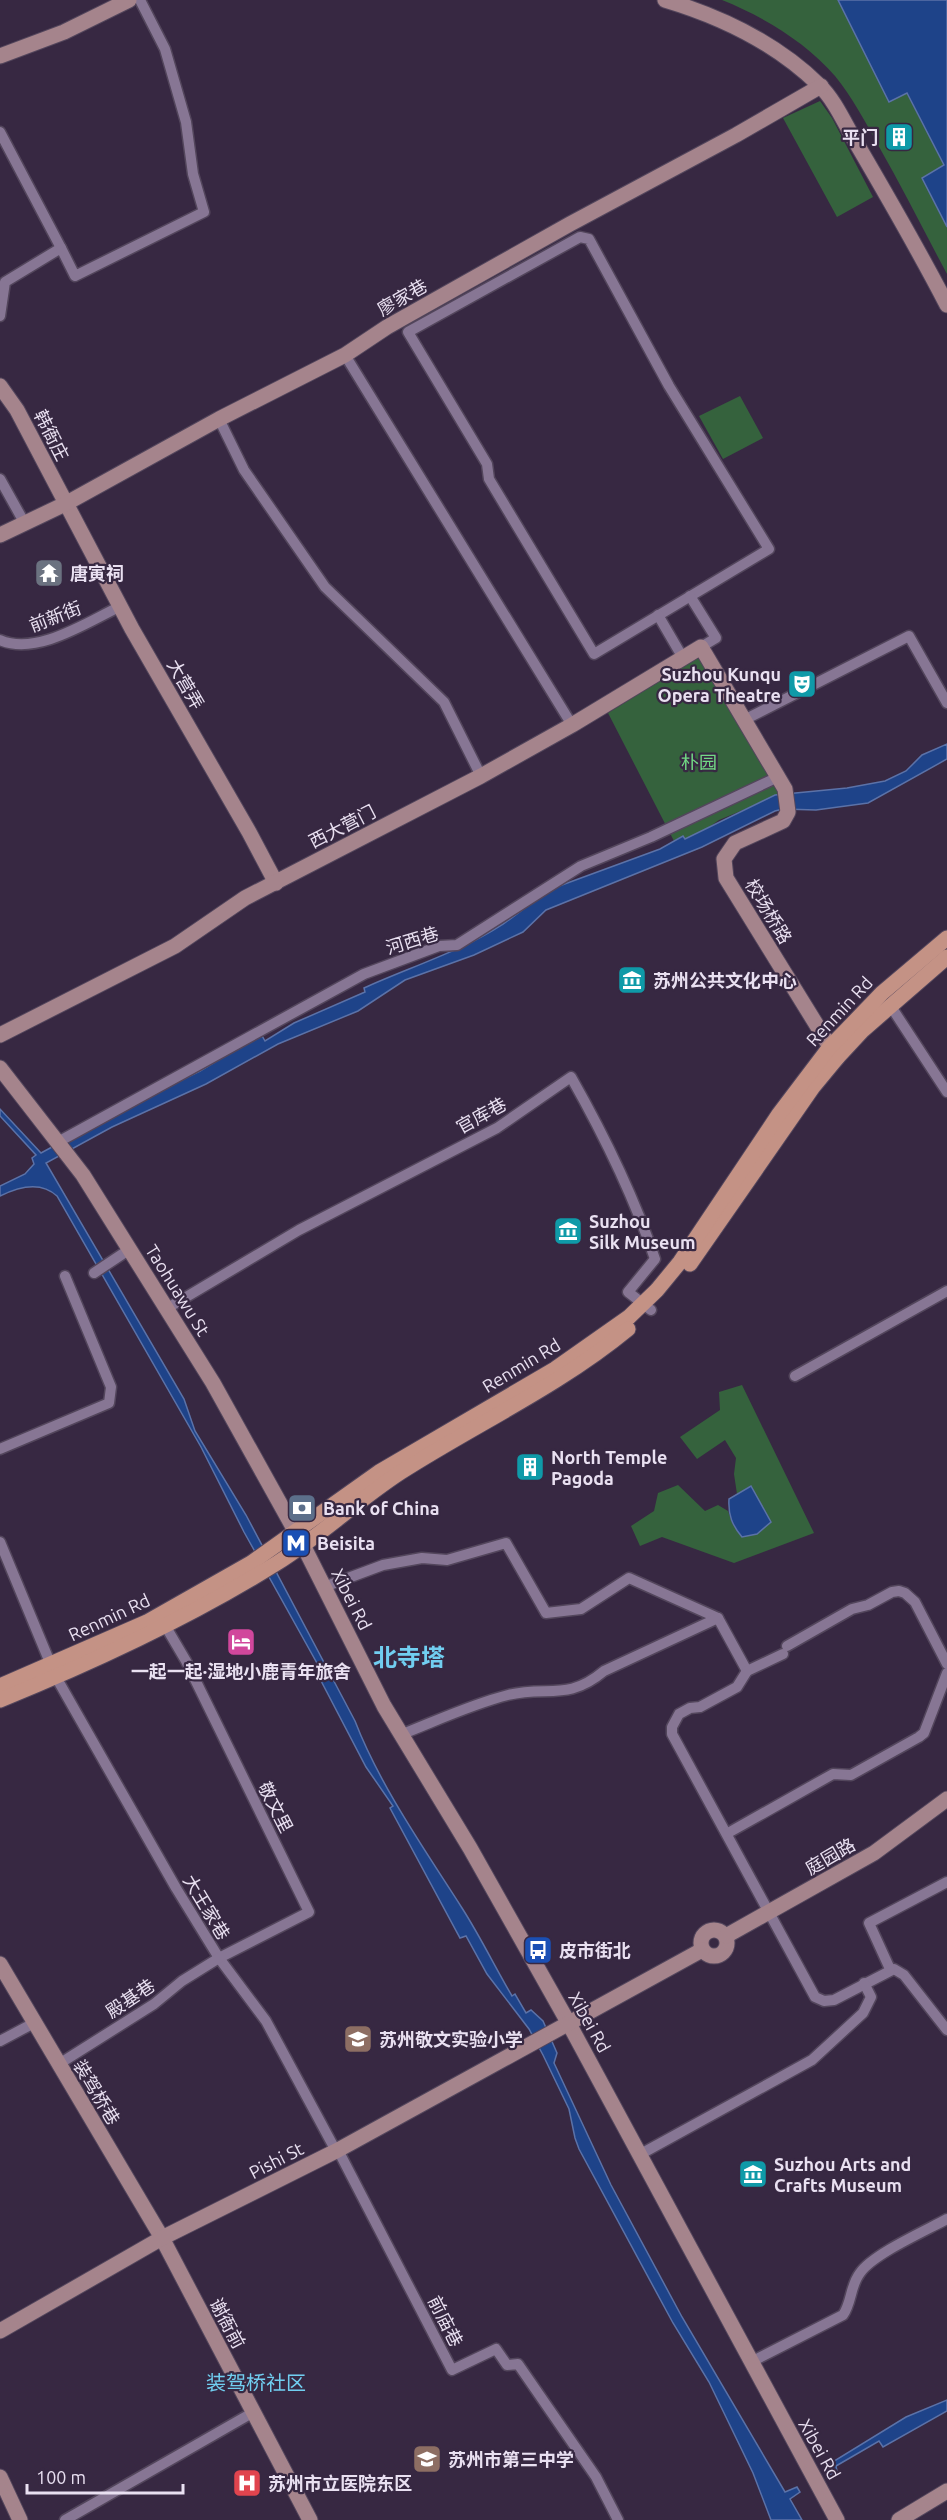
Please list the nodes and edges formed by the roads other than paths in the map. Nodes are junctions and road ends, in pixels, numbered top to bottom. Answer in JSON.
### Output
{"nodes":[{"id":1,"x":129,"y":0,"type":"edge"},
{"id":2,"x":140,"y":0,"type":"edge"},
{"id":3,"x":665,"y":0,"type":"edge"},
{"id":4,"x":0,"y":56,"type":"edge"},
{"id":5,"x":821,"y":86,"type":"junction"},
{"id":6,"x":0,"y":132,"type":"edge"},
{"id":7,"x":61,"y":248,"type":"junction"},
{"id":8,"x":947,"y":305,"type":"edge"},
{"id":9,"x":0,"y":316,"type":"edge"},
{"id":10,"x":345,"y":355,"type":"junction"},
{"id":11,"x":0,"y":386,"type":"edge"},
{"id":12,"x":219,"y":419,"type":"junction"},
{"id":13,"x":0,"y":478,"type":"edge"},
{"id":14,"x":65,"y":504,"type":"junction"},
{"id":15,"x":24,"y":522,"type":"junction"},
{"id":16,"x":0,"y":535,"type":"edge"},
{"id":17,"x":690,"y":596,"type":"junction"},
{"id":18,"x":121,"y":606,"type":"junction"},
{"id":19,"x":658,"y":615,"type":"junction"},
{"id":20,"x":0,"y":640,"type":"edge"},
{"id":21,"x":701,"y":647,"type":"junction"},
{"id":22,"x":683,"y":658,"type":"junction"},
{"id":23,"x":947,"y":703,"type":"edge"},
{"id":24,"x":744,"y":720,"type":"junction"},
{"id":25,"x":572,"y":725,"type":"junction"},
{"id":26,"x":481,"y":776,"type":"junction"},
{"id":27,"x":782,"y":783,"type":"junction"},
{"id":28,"x":276,"y":883,"type":"junction"},
{"id":29,"x":947,"y":938,"type":"edge"},
{"id":30,"x":947,"y":957,"type":"edge"},
{"id":31,"x":890,"y":1005,"type":"junction"},
{"id":32,"x":0,"y":1035,"type":"edge"},
{"id":33,"x":833,"y":1053,"type":"junction"},
{"id":34,"x":0,"y":1068,"type":"edge"},
{"id":35,"x":947,"y":1092,"type":"edge"},
{"id":36,"x":61,"y":1146,"type":"junction"},
{"id":37,"x":130,"y":1250,"type":"junction"},
{"id":38,"x":94,"y":1273,"type":"dead end"},
{"id":39,"x":65,"y":1276,"type":"dead end"},
{"id":40,"x":947,"y":1291,"type":"edge"},
{"id":41,"x":647,"y":1307,"type":"junction"},
{"id":42,"x":166,"y":1309,"type":"junction"},
{"id":43,"x":795,"y":1376,"type":"dead end"},
{"id":44,"x":0,"y":1449,"type":"edge"},
{"id":45,"x":299,"y":1539,"type":"junction"},
{"id":46,"x":0,"y":1542,"type":"edge"},
{"id":47,"x":255,"y":1568,"type":"junction"},
{"id":48,"x":324,"y":1587,"type":"junction"},
{"id":49,"x":718,"y":1618,"type":"junction"},
{"id":50,"x":166,"y":1627,"type":"junction"},
{"id":51,"x":947,"y":1664,"type":"edge"},
{"id":52,"x":53,"y":1671,"type":"junction"},
{"id":53,"x":747,"y":1671,"type":"junction"},
{"id":54,"x":947,"y":1673,"type":"edge"},
{"id":55,"x":0,"y":1686,"type":"edge"},
{"id":56,"x":0,"y":1700,"type":"edge"},
{"id":57,"x":400,"y":1735,"type":"junction"},
{"id":58,"x":947,"y":1799,"type":"edge"},
{"id":59,"x":728,"y":1833,"type":"junction"},
{"id":60,"x":947,"y":1882,"type":"edge"},
{"id":61,"x":768,"y":1914,"type":"junction"},
{"id":62,"x":219,"y":1958,"type":"junction"},
{"id":63,"x":0,"y":1964,"type":"edge"},
{"id":64,"x":890,"y":1969,"type":"junction"},
{"id":65,"x":864,"y":1983,"type":"junction"},
{"id":66,"x":568,"y":2022,"type":"junction"},
{"id":67,"x":34,"y":2023,"type":"junction"},
{"id":68,"x":947,"y":2030,"type":"edge"},
{"id":69,"x":0,"y":2041,"type":"edge"},
{"id":70,"x":59,"y":2064,"type":"junction"},
{"id":71,"x":337,"y":2151,"type":"junction"},
{"id":72,"x":639,"y":2155,"type":"junction"},
{"id":73,"x":947,"y":2218,"type":"edge"},
{"id":74,"x":162,"y":2238,"type":"junction"},
{"id":75,"x":0,"y":2331,"type":"edge"},
{"id":76,"x":751,"y":2362,"type":"junction"},
{"id":77,"x":252,"y":2414,"type":"junction"},
{"id":78,"x":0,"y":2477,"type":"edge"},
{"id":79,"x":947,"y":2491,"type":"edge"},
{"id":80,"x":20,"y":2520,"type":"edge"},
{"id":81,"x":65,"y":2520,"type":"edge"},
{"id":82,"x":310,"y":2520,"type":"edge"},
{"id":83,"x":618,"y":2520,"type":"edge"},
{"id":84,"x":837,"y":2520,"type":"edge"},
{"id":85,"x":899,"y":2520,"type":"edge"}],
"edges":[{"from":1,"to":4,"type":"street"},
{"from":2,"to":7,"type":"street"},
{"from":3,"to":5,"type":"street"},
{"from":5,"to":8,"type":"street"},
{"from":5,"to":10,"type":"street","name":"廖家巷"},
{"from":6,"to":7,"type":"street"},
{"from":7,"to":9,"type":"street"},
{"from":10,"to":12,"type":"street","name":"廖家巷"},
{"from":10,"to":25,"type":"street"},
{"from":11,"to":14,"type":"street","name":"韩衙庄"},
{"from":12,"to":14,"type":"street","name":"廖家巷"},
{"from":12,"to":26,"type":"street"},
{"from":13,"to":15,"type":"street"},
{"from":14,"to":15,"type":"street","name":"廖家巷"},
{"from":14,"to":18,"type":"street","name":"大营弄"},
{"from":15,"to":16,"type":"street","name":"廖家巷"},
{"from":17,"to":19,"type":"street"},
{"from":17,"to":19,"type":"street"},
{"from":17,"to":21,"type":"street"},
{"from":18,"to":20,"type":"street","name":"前新街"},
{"from":18,"to":28,"type":"street","name":"大营弄"},
{"from":19,"to":22,"type":"street"},
{"from":21,"to":22,"type":"street","name":"西大营门"},
{"from":21,"to":24,"type":"street","name":"校场桥路"},
{"from":22,"to":25,"type":"street","name":"西大营门"},
{"from":23,"to":24,"type":"street"},
{"from":24,"to":27,"type":"street","name":"校场桥路"},
{"from":25,"to":26,"type":"street","name":"西大营门"},
{"from":26,"to":28,"type":"street","name":"西大营门"},
{"from":27,"to":33,"type":"street","name":"校场桥路"},
{"from":27,"to":36,"type":"street","name":"河西巷"},
{"from":28,"to":32,"type":"street","name":"西大营门"},
{"from":29,"to":33,"type":"main road","name":"Renmin Rd"},
{"from":30,"to":31,"type":"main road","name":"Renmin Rd"},
{"from":31,"to":33,"type":"main road","name":"Renmin Rd"},
{"from":31,"to":35,"type":"street"},
{"from":33,"to":41,"type":"main road","name":"Renmin Rd"},
{"from":34,"to":36,"type":"street","name":"Taohuawu St"},
{"from":36,"to":37,"type":"street","name":"Taohuawu St"},
{"from":37,"to":38,"type":"street"},
{"from":37,"to":42,"type":"street","name":"Taohuawu St"},
{"from":39,"to":44,"type":"street"},
{"from":40,"to":43,"type":"street"},
{"from":41,"to":42,"type":"street","name":"官库巷"},
{"from":41,"to":45,"type":"main road","name":"Renmin Rd"},
{"from":42,"to":45,"type":"street","name":"Taohuawu St"},
{"from":45,"to":47,"type":"main road","name":"Renmin Rd"},
{"from":45,"to":48,"type":"street","name":"Xibei Rd"},
{"from":46,"to":52,"type":"street","name":"大王家巷"},
{"from":47,"to":50,"type":"main road","name":"Renmin Rd"},
{"from":47,"to":52,"type":"main road","name":"Renmin Rd"},
{"from":48,"to":49,"type":"street"},
{"from":48,"to":57,"type":"street","name":"Xibei Rd"},
{"from":49,"to":53,"type":"street"},
{"from":49,"to":57,"type":"street"},
{"from":50,"to":52,"type":"main road","name":"Renmin Rd"},
{"from":50,"to":62,"type":"street","name":"敬文里"},
{"from":51,"to":53,"type":"street"},
{"from":52,"to":55,"type":"main road","name":"Renmin Rd"},
{"from":52,"to":56,"type":"main road","name":"Renmin Rd"},
{"from":52,"to":62,"type":"street","name":"大王家巷"},
{"from":53,"to":59,"type":"street"},
{"from":54,"to":59,"type":"street"},
{"from":57,"to":66,"type":"street","name":"Xibei Rd"},
{"from":58,"to":61,"type":"street","name":"庭园路"},
{"from":59,"to":61,"type":"street"},
{"from":60,"to":64,"type":"street"},
{"from":61,"to":65,"type":"street"},
{"from":61,"to":66,"type":"street","name":"庭园路"},
{"from":62,"to":70,"type":"street","name":"殿基巷"},
{"from":62,"to":71,"type":"street","name":"大王家巷"},
{"from":63,"to":67,"type":"street","name":"装驾桥巷"},
{"from":64,"to":65,"type":"street"},
{"from":64,"to":68,"type":"street"},
{"from":65,"to":72,"type":"street"},
{"from":66,"to":71,"type":"street","name":"Pishi St"},
{"from":66,"to":72,"type":"street","name":"Xibei Rd"},
{"from":67,"to":69,"type":"street"},
{"from":67,"to":70,"type":"street","name":"装驾桥巷"},
{"from":70,"to":74,"type":"street","name":"装驾桥巷"},
{"from":71,"to":74,"type":"street","name":"Pishi St"},
{"from":71,"to":83,"type":"street","name":"前庙巷"},
{"from":72,"to":76,"type":"street","name":"Xibei Rd"},
{"from":73,"to":76,"type":"street"},
{"from":74,"to":75,"type":"street","name":"Pishi St"},
{"from":74,"to":77,"type":"street","name":"谢衙前"},
{"from":76,"to":84,"type":"street","name":"Xibei Rd"},
{"from":77,"to":81,"type":"street"},
{"from":77,"to":82,"type":"street","name":"谢衙前"},
{"from":78,"to":80,"type":"street"},
{"from":79,"to":85,"type":"street"}]}
